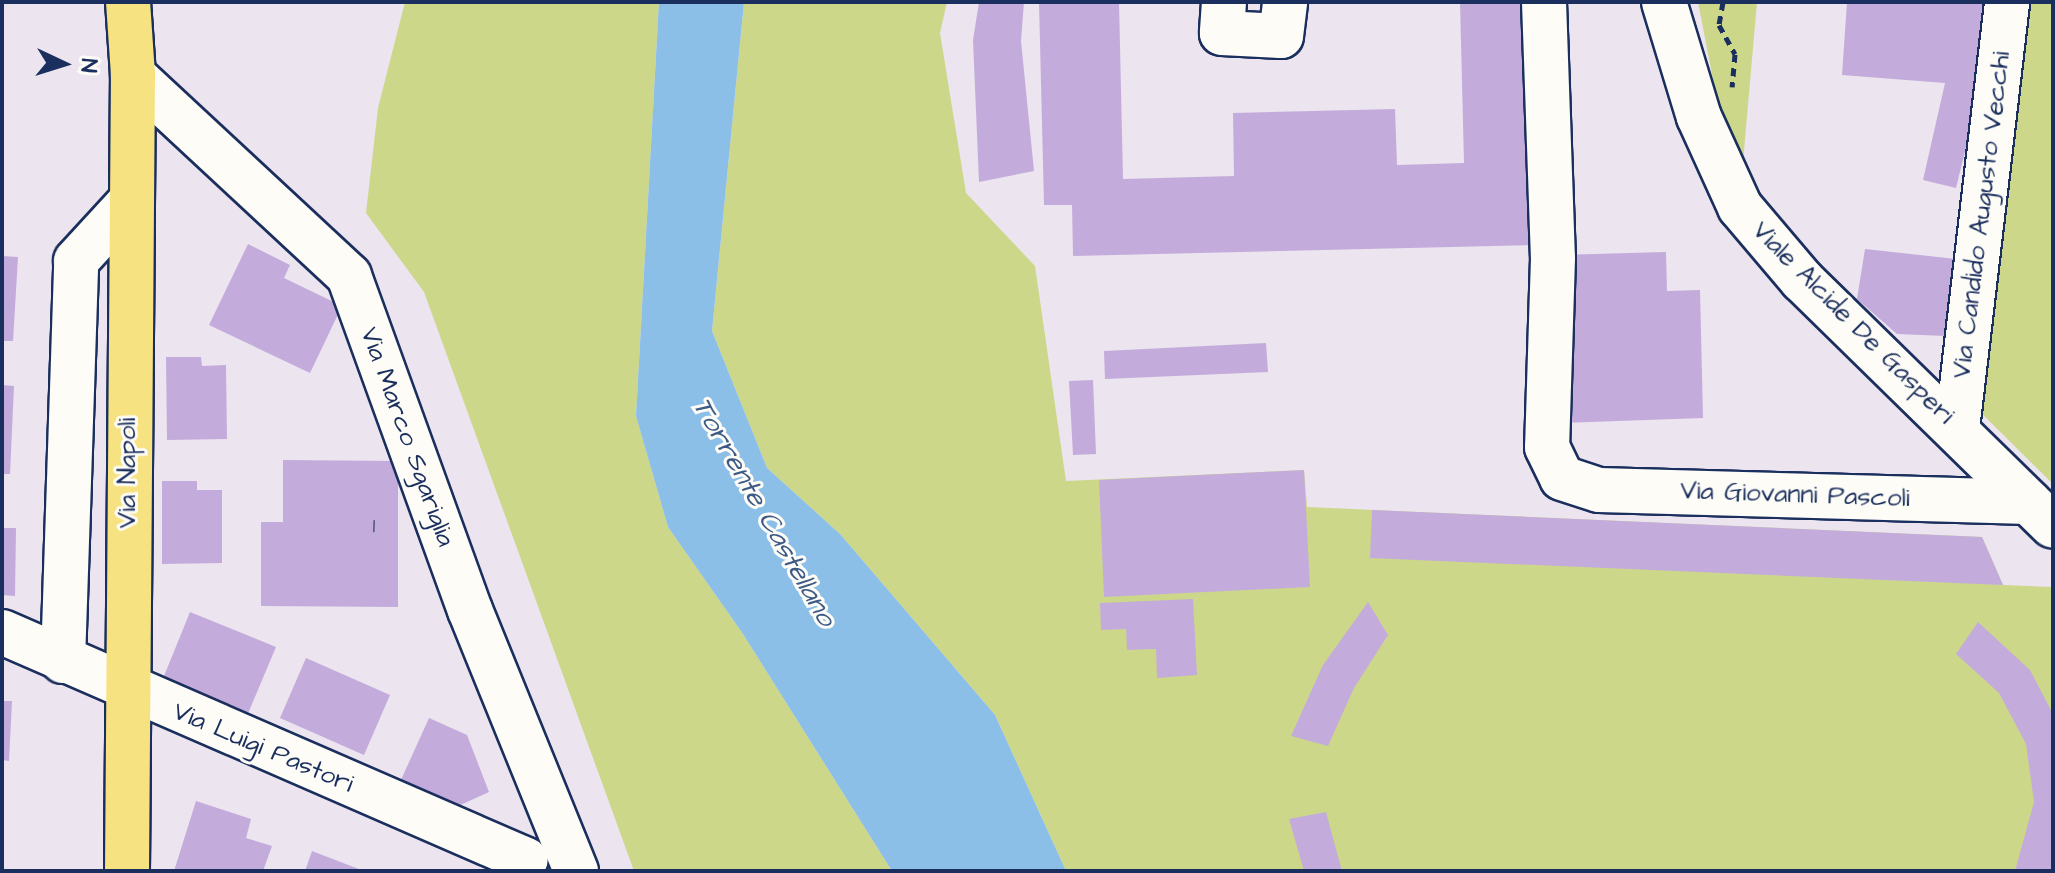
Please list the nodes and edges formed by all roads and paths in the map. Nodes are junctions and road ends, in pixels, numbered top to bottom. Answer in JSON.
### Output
{"nodes":[{"id":1,"x":128,"y":2,"type":"edge"},
{"id":2,"x":1224,"y":2,"type":"edge"},
{"id":3,"x":1285,"y":2,"type":"edge"},
{"id":4,"x":1544,"y":2,"type":"edge"},
{"id":5,"x":1664,"y":2,"type":"edge"},
{"id":6,"x":2007,"y":2,"type":"edge"},
{"id":7,"x":133,"y":75,"type":"junction"},
{"id":8,"x":131,"y":201,"type":"junction"},
{"id":9,"x":1957,"y":429,"type":"junction"},
{"id":10,"x":128,"y":455,"type":"junction"},
{"id":11,"x":69,"y":456,"type":"junction"},
{"id":12,"x":2041,"y":514,"type":"edge"},
{"id":13,"x":2,"y":632,"type":"edge"},
{"id":14,"x":63,"y":661,"type":"junction"},
{"id":15,"x":126,"y":690,"type":"junction"},
{"id":16,"x":526,"y":860,"type":"dead end"},
{"id":17,"x":127,"y":871,"type":"edge"},
{"id":18,"x":576,"y":871,"type":"edge"}],
"edges":[{"from":1,"to":7,"type":"main road","name":"Via Napoli"},
{"from":2,"to":3,"type":"street"},
{"from":4,"to":12,"type":"street","name":"Via Giovanni Pascoli"},
{"from":5,"to":9,"type":"street","name":"Viale Alcide De Gasperi"},
{"from":6,"to":9,"type":"street","name":"Via Candido Augusto Vecchi"},
{"from":7,"to":8,"type":"main road","name":"Via Napoli"},
{"from":7,"to":18,"type":"street","name":"Via Marco Sgariglia"},
{"from":8,"to":10,"type":"main road","name":"Via Napoli"},
{"from":8,"to":11,"type":"street"},
{"from":9,"to":12,"type":"street","name":"Viale Alcide De Gasperi"},
{"from":10,"to":11,"type":"street"},
{"from":10,"to":15,"type":"main road","name":"Via Napoli"},
{"from":11,"to":14,"type":"street"},
{"from":13,"to":14,"type":"street","name":"Via Luigi Pastori"},
{"from":14,"to":15,"type":"street","name":"Via Luigi Pastori"},
{"from":15,"to":16,"type":"street","name":"Via Luigi Pastori"},
{"from":15,"to":17,"type":"main road","name":"Via Napoli"}]}
